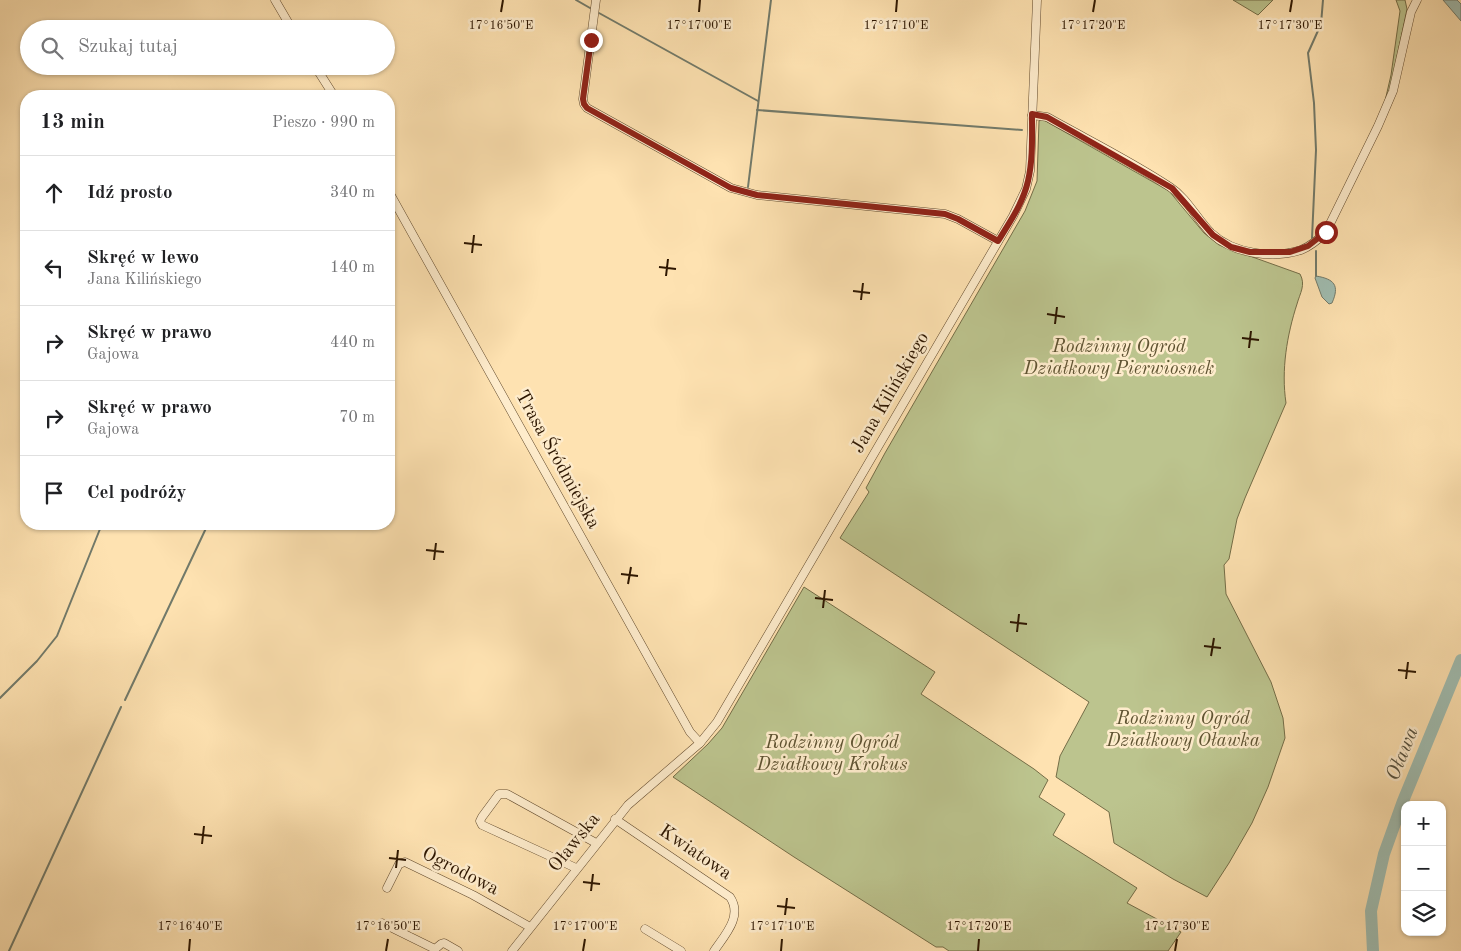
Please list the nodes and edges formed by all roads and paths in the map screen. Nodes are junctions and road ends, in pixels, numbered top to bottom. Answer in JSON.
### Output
{"nodes":[{"id":1,"x":274,"y":0,"type":"edge"},
{"id":2,"x":596,"y":0,"type":"edge"},
{"id":3,"x":1036,"y":0,"type":"edge"},
{"id":4,"x":1416,"y":0,"type":"edge"},
{"id":5,"x":286,"y":20,"type":"edge"},
{"id":6,"x":321,"y":75,"type":"edge"},
{"id":7,"x":330,"y":90,"type":"edge"},
{"id":8,"x":1032,"y":114,"type":"junction"},
{"id":9,"x":395,"y":203,"type":"edge"},
{"id":10,"x":998,"y":241,"type":"junction"},
{"id":11,"x":700,"y":743,"type":"junction"},
{"id":12,"x":674,"y":765,"type":"joint"},
{"id":13,"x":616,"y":819,"type":"junction"},
{"id":14,"x":596,"y":843,"type":"junction"},
{"id":15,"x":576,"y":868,"type":"junction"},
{"id":16,"x":387,"y":888,"type":"dead end"},
{"id":17,"x":382,"y":923,"type":"dead end"},
{"id":18,"x":530,"y":927,"type":"junction"},
{"id":19,"x":645,"y":929,"type":"dead end"},
{"id":20,"x":458,"y":951,"type":"edge"},
{"id":21,"x":512,"y":951,"type":"edge"},
{"id":22,"x":681,"y":951,"type":"edge"},
{"id":23,"x":714,"y":951,"type":"edge"}],
"edges":[{"from":1,"to":5,"type":"street"},
{"from":2,"to":10,"type":"street"},
{"from":3,"to":8,"type":"street","name":"Jana Kilińskiego"},
{"from":4,"to":8,"type":"street"},
{"from":6,"to":7,"type":"street"},
{"from":8,"to":10,"type":"street","name":"Jana Kilińskiego"},
{"from":9,"to":11,"type":"street","name":"Trasa Śródmiejska"},
{"from":10,"to":11,"type":"street","name":"Jana Kilińskiego"},
{"from":11,"to":12,"type":"street","name":"Jana Kilińskiego"},
{"from":12,"to":13,"type":"street","name":"Oławska"},
{"from":13,"to":14,"type":"street","name":"Oławska"},
{"from":13,"to":23,"type":"street","name":"Kwiatowa"},
{"from":14,"to":15,"type":"street","name":"Oławska"},
{"from":14,"to":15,"type":"street"},
{"from":15,"to":18,"type":"street","name":"Oławska"},
{"from":16,"to":18,"type":"street","name":"Ogrodowa"},
{"from":17,"to":20,"type":"street"},
{"from":18,"to":21,"type":"street","name":"Oławska"},
{"from":19,"to":22,"type":"street"}]}
